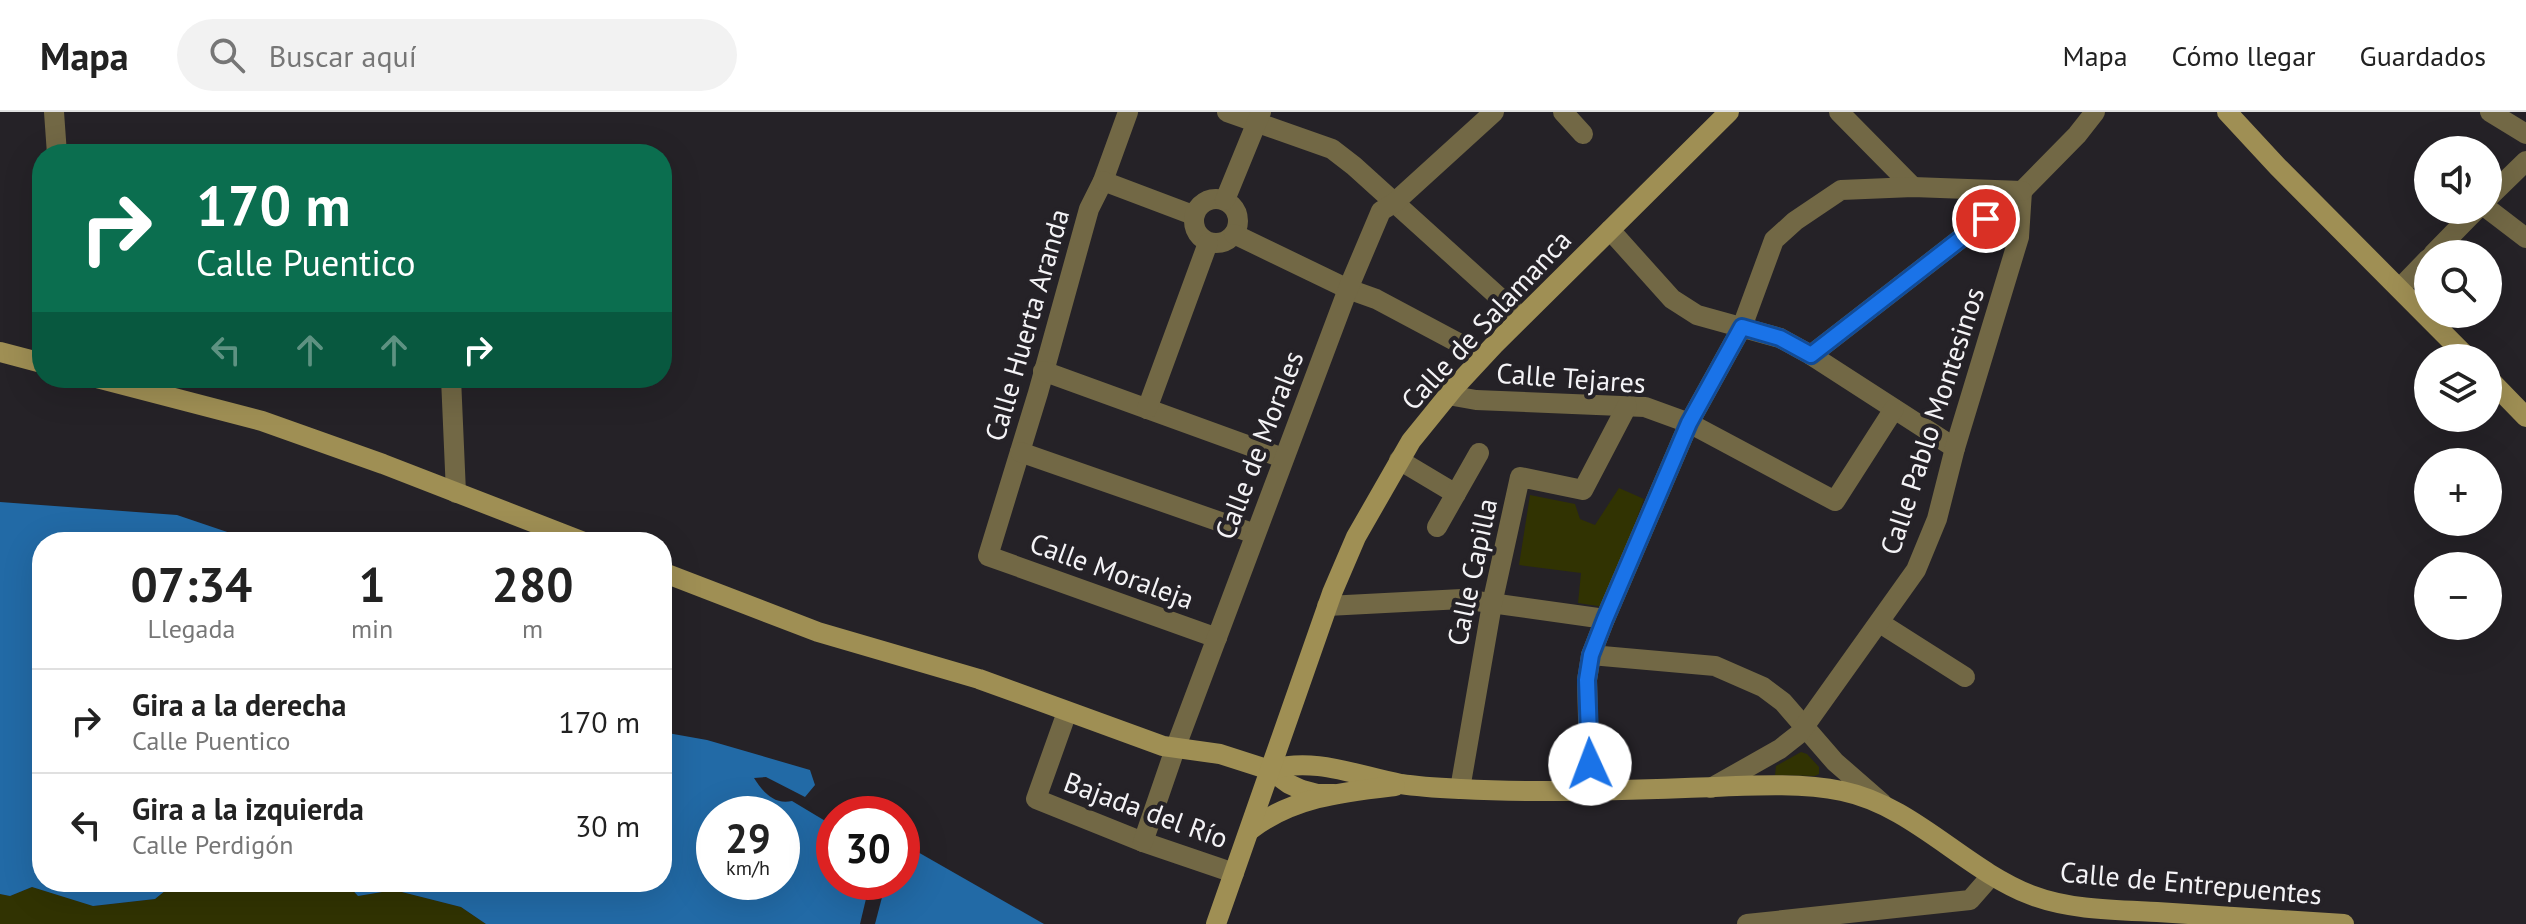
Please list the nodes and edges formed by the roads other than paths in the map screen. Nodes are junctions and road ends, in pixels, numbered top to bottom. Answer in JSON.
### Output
{"nodes":[{"id":1,"x":54,"y":112,"type":"edge"},
{"id":2,"x":1128,"y":112,"type":"edge"},
{"id":3,"x":1227,"y":112,"type":"edge"},
{"id":4,"x":1494,"y":112,"type":"edge"},
{"id":5,"x":1563,"y":112,"type":"edge"},
{"id":6,"x":1729,"y":112,"type":"edge"},
{"id":7,"x":1839,"y":112,"type":"edge"},
{"id":8,"x":2095,"y":112,"type":"edge"},
{"id":9,"x":2227,"y":112,"type":"edge"},
{"id":10,"x":2490,"y":112,"type":"edge"},
{"id":11,"x":1259,"y":117,"type":"edge"},
{"id":12,"x":1583,"y":134,"type":"dead end"},
{"id":13,"x":2526,"y":134,"type":"edge"},
{"id":14,"x":56,"y":144,"type":"edge"},
{"id":15,"x":2526,"y":161,"type":"edge"},
{"id":16,"x":1103,"y":181,"type":"junction"},
{"id":17,"x":2502,"y":184,"type":"edge"},
{"id":18,"x":1913,"y":187,"type":"junction"},
{"id":19,"x":2022,"y":191,"type":"junction"},
{"id":20,"x":1225,"y":200,"type":"junction"},
{"id":21,"x":1394,"y":203,"type":"junction"},
{"id":22,"x":1193,"y":215,"type":"junction"},
{"id":23,"x":2502,"y":220,"type":"edge"},
{"id":24,"x":2462,"y":224,"type":"edge"},
{"id":25,"x":1610,"y":230,"type":"junction"},
{"id":26,"x":1234,"y":234,"type":"junction"},
{"id":27,"x":2526,"y":238,"type":"edge"},
{"id":28,"x":2447,"y":240,"type":"edge"},
{"id":29,"x":1208,"y":243,"type":"junction"},
{"id":30,"x":2414,"y":274,"type":"edge"},
{"id":31,"x":2400,"y":288,"type":"junction"},
{"id":32,"x":1348,"y":289,"type":"junction"},
{"id":33,"x":1521,"y":317,"type":"junction"},
{"id":34,"x":1742,"y":327,"type":"junction"},
{"id":35,"x":2454,"y":344,"type":"edge"},
{"id":36,"x":0,"y":352,"type":"edge"},
{"id":37,"x":1811,"y":355,"type":"junction"},
{"id":38,"x":1483,"y":356,"type":"junction"},
{"id":39,"x":32,"y":360,"type":"edge"},
{"id":40,"x":1043,"y":371,"type":"junction"},
{"id":41,"x":135,"y":388,"type":"edge"},
{"id":42,"x":451,"y":388,"type":"edge"},
{"id":43,"x":2502,"y":392,"type":"edge"},
{"id":44,"x":1448,"y":395,"type":"junction"},
{"id":45,"x":1627,"y":406,"type":"junction"},
{"id":46,"x":1147,"y":409,"type":"junction"},
{"id":47,"x":1894,"y":409,"type":"junction"},
{"id":48,"x":2526,"y":417,"type":"edge"},
{"id":49,"x":1689,"y":423,"type":"junction"},
{"id":50,"x":1955,"y":448,"type":"junction"},
{"id":51,"x":1020,"y":452,"type":"junction"},
{"id":52,"x":1479,"y":453,"type":"dead end"},
{"id":53,"x":1283,"y":458,"type":"junction"},
{"id":54,"x":1399,"y":460,"type":"junction"},
{"id":55,"x":456,"y":493,"type":"junction"},
{"id":56,"x":1456,"y":494,"type":"junction"},
{"id":57,"x":1437,"y":527,"type":"dead end"},
{"id":58,"x":558,"y":532,"type":"edge"},
{"id":59,"x":1255,"y":534,"type":"junction"},
{"id":60,"x":988,"y":556,"type":"joint"},
{"id":61,"x":672,"y":576,"type":"edge"},
{"id":62,"x":1492,"y":604,"type":"junction"},
{"id":63,"x":1327,"y":606,"type":"junction"},
{"id":64,"x":1605,"y":619,"type":"junction"},
{"id":65,"x":1880,"y":623,"type":"junction"},
{"id":66,"x":1217,"y":638,"type":"junction"},
{"id":67,"x":1591,"y":655,"type":"junction"},
{"id":68,"x":1965,"y":677,"type":"dead end"},
{"id":69,"x":1067,"y":712,"type":"junction"},
{"id":70,"x":1805,"y":727,"type":"junction"},
{"id":71,"x":1175,"y":749,"type":"junction"},
{"id":72,"x":1270,"y":770,"type":"junction"},
{"id":73,"x":1407,"y":785,"type":"junction"},
{"id":74,"x":1711,"y":788,"type":"junction"},
{"id":75,"x":1460,"y":789,"type":"junction"},
{"id":76,"x":1590,"y":792,"type":"junction"},
{"id":77,"x":1334,"y":794,"type":"junction"},
{"id":78,"x":1886,"y":807,"type":"junction"},
{"id":79,"x":1250,"y":830,"type":"junction"},
{"id":80,"x":1143,"y":842,"type":"junction"},
{"id":81,"x":1234,"y":873,"type":"junction"},
{"id":82,"x":1991,"y":876,"type":"junction"},
{"id":83,"x":1218,"y":920,"type":"edge"},
{"id":84,"x":1747,"y":924,"type":"edge"},
{"id":85,"x":2344,"y":924,"type":"edge"}],
"edges":[{"from":1,"to":14,"type":"street"},
{"from":2,"to":16,"type":"street","name":"Calle Huerta Aranda"},
{"from":3,"to":11,"type":"street"},
{"from":4,"to":21,"type":"street","name":"Calle de Morales"},
{"from":5,"to":12,"type":"street"},
{"from":6,"to":25,"type":"street","name":"Calle de Salamanca"},
{"from":7,"to":18,"type":"street"},
{"from":8,"to":19,"type":"street"},
{"from":9,"to":31,"type":"street"},
{"from":10,"to":13,"type":"street"},
{"from":11,"to":20,"type":"street"},
{"from":11,"to":21,"type":"street"},
{"from":15,"to":17,"type":"street"},
{"from":16,"to":22,"type":"street"},
{"from":16,"to":40,"type":"street","name":"Calle Huerta Aranda"},
{"from":18,"to":19,"type":"street"},
{"from":18,"to":34,"type":"street"},
{"from":19,"to":37,"type":"street"},
{"from":19,"to":50,"type":"street","name":"Calle Pablo Montesinos"},
{"from":20,"to":22,"type":"street"},
{"from":20,"to":26,"type":"street"},
{"from":21,"to":32,"type":"street","name":"Calle de Morales"},
{"from":21,"to":33,"type":"street"},
{"from":22,"to":29,"type":"street"},
{"from":23,"to":27,"type":"street"},
{"from":24,"to":28,"type":"street"},
{"from":25,"to":33,"type":"street","name":"Calle de Salamanca"},
{"from":25,"to":34,"type":"street"},
{"from":26,"to":29,"type":"street"},
{"from":26,"to":32,"type":"street"},
{"from":29,"to":46,"type":"street"},
{"from":30,"to":31,"type":"street"},
{"from":31,"to":35,"type":"street"},
{"from":32,"to":38,"type":"street"},
{"from":32,"to":53,"type":"street","name":"Calle de Morales"},
{"from":33,"to":38,"type":"street","name":"Calle de Salamanca"},
{"from":34,"to":37,"type":"street"},
{"from":34,"to":49,"type":"street"},
{"from":36,"to":39,"type":"street"},
{"from":37,"to":47,"type":"street"},
{"from":38,"to":44,"type":"street","name":"Calle de Salamanca"},
{"from":40,"to":46,"type":"street"},
{"from":40,"to":51,"type":"street","name":"Calle Huerta Aranda"},
{"from":41,"to":55,"type":"street"},
{"from":42,"to":55,"type":"street"},
{"from":43,"to":48,"type":"street"},
{"from":44,"to":45,"type":"street","name":"Calle Tejares"},
{"from":44,"to":54,"type":"street","name":"Calle de Salamanca"},
{"from":45,"to":49,"type":"street","name":"Calle Tejares"},
{"from":45,"to":62,"type":"street","name":"Calle Capilla"},
{"from":46,"to":53,"type":"street"},
{"from":47,"to":49,"type":"street","name":"Calle Tejares"},
{"from":47,"to":50,"type":"street"},
{"from":49,"to":64,"type":"street"},
{"from":50,"to":65,"type":"street","name":"Calle Pablo Montesinos"},
{"from":51,"to":59,"type":"street"},
{"from":51,"to":60,"type":"street","name":"Calle Huerta Aranda"},
{"from":52,"to":56,"type":"street"},
{"from":53,"to":59,"type":"street","name":"Calle de Morales"},
{"from":54,"to":56,"type":"street"},
{"from":54,"to":63,"type":"street","name":"Calle de Salamanca"},
{"from":55,"to":58,"type":"street"},
{"from":56,"to":57,"type":"street"},
{"from":59,"to":66,"type":"street","name":"Calle de Morales"},
{"from":60,"to":66,"type":"street","name":"Calle Moraleja"},
{"from":61,"to":69,"type":"street"},
{"from":62,"to":63,"type":"street"},
{"from":62,"to":64,"type":"street"},
{"from":62,"to":75,"type":"street","name":"Calle Capilla"},
{"from":63,"to":72,"type":"street","name":"Calle de Salamanca"},
{"from":64,"to":67,"type":"street"},
{"from":65,"to":68,"type":"street"},
{"from":65,"to":70,"type":"street","name":"Calle Pablo Montesinos"},
{"from":66,"to":71,"type":"street","name":"Calle de Morales"},
{"from":67,"to":70,"type":"street"},
{"from":67,"to":76,"type":"street"},
{"from":69,"to":71,"type":"street"},
{"from":69,"to":80,"type":"street","name":"Bajada del Río"},
{"from":70,"to":74,"type":"street","name":"Calle Pablo Montesinos"},
{"from":70,"to":78,"type":"street"},
{"from":71,"to":72,"type":"street"},
{"from":71,"to":80,"type":"street","name":"Calle de Morales"},
{"from":72,"to":73,"type":"street","name":"Calle de Entrepuentes"},
{"from":72,"to":77,"type":"street","name":"Calle de Entrepuentes"},
{"from":72,"to":79,"type":"street","name":"Calle de Salamanca"},
{"from":73,"to":75,"type":"street","name":"Calle de Entrepuentes"},
{"from":73,"to":77,"type":"street","name":"Calle de Entrepuentes"},
{"from":74,"to":76,"type":"street","name":"Calle de Entrepuentes"},
{"from":74,"to":78,"type":"street","name":"Calle de Entrepuentes"},
{"from":75,"to":76,"type":"street","name":"Calle de Entrepuentes"},
{"from":77,"to":79,"type":"street","name":"Calle de Entrepuentes"},
{"from":78,"to":82,"type":"street","name":"Calle de Entrepuentes"},
{"from":79,"to":81,"type":"street","name":"Calle de Salamanca"},
{"from":80,"to":81,"type":"street","name":"Bajada del Río"},
{"from":81,"to":83,"type":"street","name":"Calle de Salamanca"},
{"from":82,"to":84,"type":"street"},
{"from":82,"to":85,"type":"street","name":"Calle de Entrepuentes"}]}
